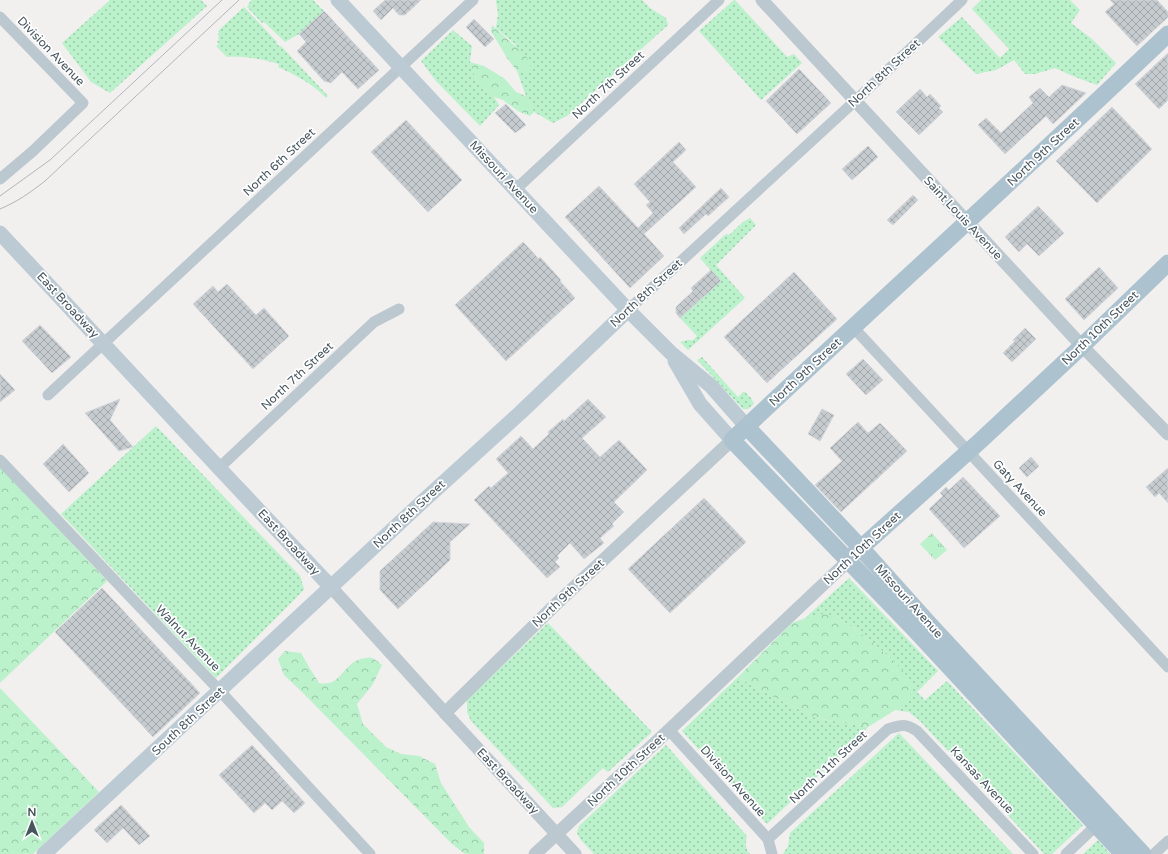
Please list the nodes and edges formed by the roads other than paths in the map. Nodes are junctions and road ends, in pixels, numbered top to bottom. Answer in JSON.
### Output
{"nodes":[{"id":1,"x":338,"y":0,"type":"edge"},
{"id":2,"x":473,"y":0,"type":"edge"},
{"id":3,"x":719,"y":0,"type":"edge"},
{"id":4,"x":762,"y":0,"type":"edge"},
{"id":5,"x":962,"y":0,"type":"edge"},
{"id":6,"x":0,"y":17,"type":"edge"},
{"id":7,"x":1168,"y":34,"type":"edge"},
{"id":8,"x":401,"y":67,"type":"junction"},
{"id":9,"x":855,"y":101,"type":"junction"},
{"id":10,"x":0,"y":179,"type":"edge"},
{"id":11,"x":515,"y":190,"type":"junction"},
{"id":12,"x":967,"y":222,"type":"junction"},
{"id":13,"x":0,"y":233,"type":"edge"},
{"id":14,"x":1168,"y":263,"type":"edge"},
{"id":15,"x":399,"y":309,"type":"dead end"},
{"id":16,"x":628,"y":310,"type":"junction"},
{"id":17,"x":853,"y":327,"type":"junction"},
{"id":18,"x":103,"y":344,"type":"junction"},
{"id":19,"x":1082,"y":346,"type":"junction"},
{"id":20,"x":671,"y":353,"type":"junction"},
{"id":21,"x":48,"y":395,"type":"dead end"},
{"id":22,"x":747,"y":427,"type":"junction"},
{"id":23,"x":1168,"y":434,"type":"edge"},
{"id":24,"x":732,"y":440,"type":"junction"},
{"id":25,"x":968,"y":452,"type":"junction"},
{"id":26,"x":0,"y":460,"type":"edge"},
{"id":27,"x":219,"y":468,"type":"junction"},
{"id":28,"x":861,"y":548,"type":"junction"},
{"id":29,"x":848,"y":561,"type":"junction"},
{"id":30,"x":331,"y":586,"type":"junction"},
{"id":31,"x":1168,"y":667,"type":"edge"},
{"id":32,"x":220,"y":691,"type":"junction"},
{"id":33,"x":445,"y":714,"type":"junction"},
{"id":34,"x":910,"y":726,"type":"joint"},
{"id":35,"x":669,"y":730,"type":"junction"},
{"id":36,"x":1102,"y":821,"type":"junction"},
{"id":37,"x":556,"y":834,"type":"junction"},
{"id":38,"x":768,"y":839,"type":"junction"},
{"id":39,"x":1168,"y":841,"type":"edge"},
{"id":40,"x":44,"y":854,"type":"edge"},
{"id":41,"x":370,"y":854,"type":"edge"},
{"id":42,"x":535,"y":854,"type":"edge"},
{"id":43,"x":575,"y":854,"type":"edge"},
{"id":44,"x":772,"y":854,"type":"edge"},
{"id":45,"x":1033,"y":854,"type":"edge"},
{"id":46,"x":1066,"y":854,"type":"edge"},
{"id":47,"x":1123,"y":854,"type":"edge"},
{"id":48,"x":1143,"y":854,"type":"edge"},
{"id":49,"x":1154,"y":854,"type":"edge"}],
"edges":[{"from":1,"to":8,"type":"main road","name":"Missouri Avenue"},
{"from":2,"to":8,"type":"street","name":"North 6th Street"},
{"from":3,"to":11,"type":"street","name":"North 7th Street"},
{"from":4,"to":9,"type":"street","name":"Saint Louis Avenue"},
{"from":5,"to":9,"type":"street","name":"North 8th Street"},
{"from":6,"to":10,"type":"street","name":"Division Avenue"},
{"from":7,"to":12,"type":"main road","name":"North 9th Street"},
{"from":8,"to":11,"type":"main road","name":"Missouri Avenue"},
{"from":8,"to":18,"type":"street","name":"North 6th Street"},
{"from":9,"to":12,"type":"street","name":"Saint Louis Avenue"},
{"from":9,"to":16,"type":"street","name":"North 8th Street"},
{"from":11,"to":16,"type":"main road","name":"Missouri Avenue"},
{"from":12,"to":17,"type":"main road","name":"North 9th Street"},
{"from":12,"to":19,"type":"street","name":"Saint Louis Avenue"},
{"from":13,"to":18,"type":"main road","name":"East Broadway"},
{"from":14,"to":19,"type":"main road","name":"North 10th Street"},
{"from":15,"to":27,"type":"street","name":"North 7th Street"},
{"from":16,"to":20,"type":"main road","name":"Missouri Avenue"},
{"from":16,"to":30,"type":"main road","name":"North 8th Street"},
{"from":17,"to":22,"type":"main road","name":"North 9th Street"},
{"from":17,"to":25,"type":"street","name":"Gaty Avenue"},
{"from":18,"to":21,"type":"street","name":"North 6th Street"},
{"from":18,"to":27,"type":"main road","name":"East Broadway"},
{"from":19,"to":23,"type":"street","name":"Saint Louis Avenue"},
{"from":19,"to":25,"type":"main road","name":"North 10th Street"},
{"from":20,"to":22,"type":"main road","name":"Missouri Avenue"},
{"from":20,"to":24,"type":"main road","name":"Missouri Avenue"},
{"from":22,"to":24,"type":"main road","name":"North 9th Street"},
{"from":22,"to":28,"type":"main road","name":"Missouri Avenue"},
{"from":24,"to":29,"type":"main road","name":"Missouri Avenue"},
{"from":24,"to":33,"type":"street","name":"North 9th Street"},
{"from":25,"to":28,"type":"main road","name":"North 10th Street"},
{"from":25,"to":31,"type":"street","name":"Gaty Avenue"},
{"from":26,"to":32,"type":"street","name":"Walnut Avenue"},
{"from":27,"to":30,"type":"main road","name":"East Broadway"},
{"from":28,"to":29,"type":"main road","name":"North 10th Street"},
{"from":28,"to":36,"type":"main road","name":"Missouri Avenue"},
{"from":29,"to":35,"type":"street","name":"North 10th Street"},
{"from":29,"to":36,"type":"main road","name":"Missouri Avenue"},
{"from":30,"to":32,"type":"main road","name":"South 8th Street"},
{"from":30,"to":33,"type":"street","name":"East Broadway"},
{"from":32,"to":40,"type":"main road","name":"South 8th Street"},
{"from":32,"to":41,"type":"street","name":"Walnut Avenue"},
{"from":33,"to":37,"type":"street","name":"East Broadway"},
{"from":34,"to":38,"type":"street","name":"North 11th Street"},
{"from":34,"to":45,"type":"street","name":"Kansas Avenue"},
{"from":35,"to":37,"type":"street","name":"North 10th Street"},
{"from":35,"to":38,"type":"street","name":"Division Avenue"},
{"from":36,"to":46,"type":"street"},
{"from":36,"to":47,"type":"main road","name":"Missouri Avenue"},
{"from":36,"to":48,"type":"main road","name":"Missouri Avenue"},
{"from":37,"to":42,"type":"street","name":"North 10th Street"},
{"from":37,"to":43,"type":"street","name":"East Broadway"},
{"from":38,"to":44,"type":"street","name":"Division Avenue"},
{"from":39,"to":49,"type":"street"}]}
